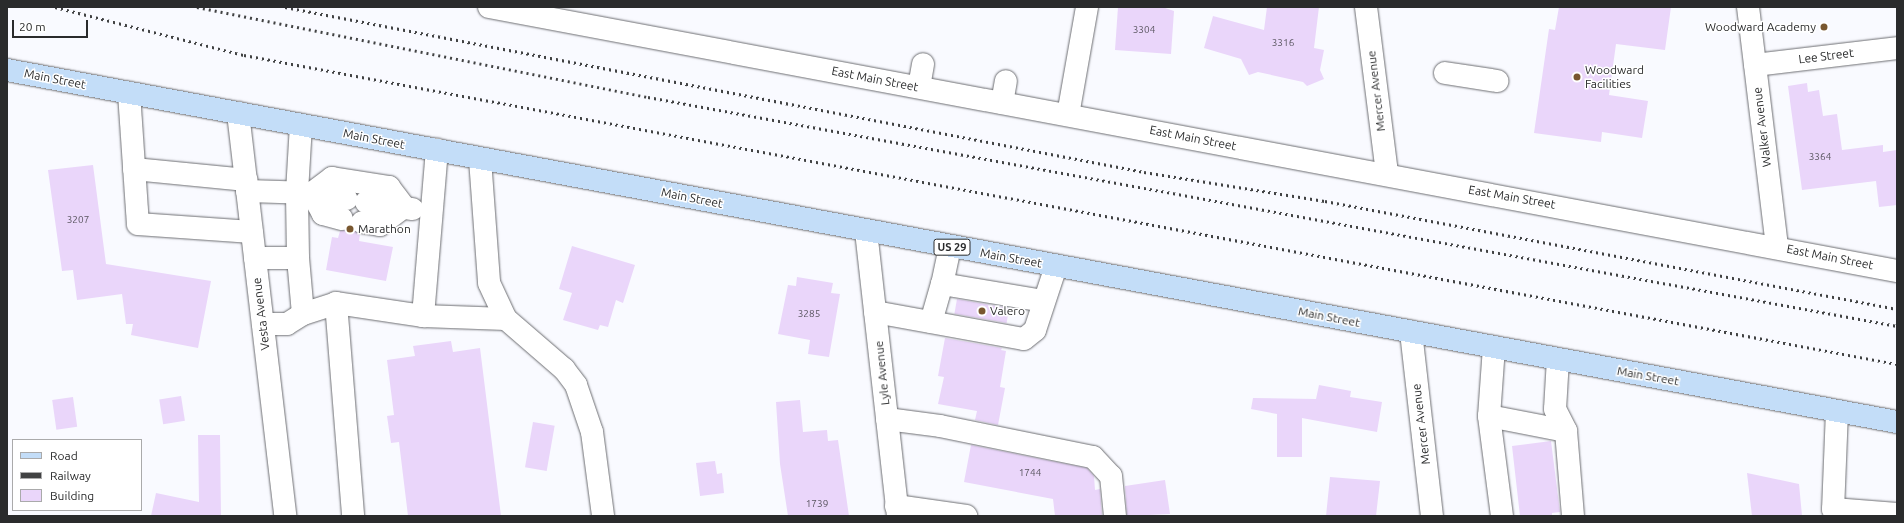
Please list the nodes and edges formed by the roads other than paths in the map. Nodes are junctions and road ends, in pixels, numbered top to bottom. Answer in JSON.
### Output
{"nodes":[{"id":1,"x":489,"y":7,"type":"edge"},
{"id":2,"x":1087,"y":7,"type":"edge"},
{"id":3,"x":1366,"y":7,"type":"edge"},
{"id":4,"x":1748,"y":7,"type":"edge"},
{"id":5,"x":534,"y":11,"type":"edge"},
{"id":6,"x":1897,"y":48,"type":"edge"},
{"id":7,"x":923,"y":64,"type":"dead end"},
{"id":8,"x":1755,"y":65,"type":"junction"},
{"id":9,"x":7,"y":70,"type":"edge"},
{"id":10,"x":1446,"y":73,"type":"dead end"},
{"id":11,"x":1006,"y":81,"type":"dead end"},
{"id":12,"x":1497,"y":81,"type":"dead end"},
{"id":13,"x":919,"y":87,"type":"junction"},
{"id":14,"x":129,"y":93,"type":"junction"},
{"id":15,"x":1002,"y":103,"type":"junction"},
{"id":16,"x":238,"y":113,"type":"junction"},
{"id":17,"x":1068,"y":115,"type":"junction"},
{"id":18,"x":301,"y":125,"type":"junction"},
{"id":19,"x":437,"y":150,"type":"junction"},
{"id":20,"x":480,"y":159,"type":"junction"},
{"id":21,"x":134,"y":169,"type":"junction"},
{"id":22,"x":1387,"y":174,"type":"junction"},
{"id":23,"x":246,"y":185,"type":"junction"},
{"id":24,"x":304,"y":193,"type":"junction"},
{"id":25,"x":404,"y":208,"type":"junction"},
{"id":26,"x":432,"y":212,"type":"junction"},
{"id":27,"x":866,"y":231,"type":"junction"},
{"id":28,"x":252,"y":232,"type":"junction"},
{"id":29,"x":1776,"y":246,"type":"junction"},
{"id":30,"x":950,"y":247,"type":"junction"},
{"id":31,"x":255,"y":258,"type":"junction"},
{"id":32,"x":298,"y":258,"type":"junction"},
{"id":33,"x":1056,"y":266,"type":"junction"},
{"id":34,"x":1897,"y":270,"type":"edge"},
{"id":35,"x":942,"y":284,"type":"junction"},
{"id":36,"x":1044,"y":301,"type":"junction"},
{"id":37,"x":336,"y":303,"type":"junction"},
{"id":38,"x":875,"y":312,"type":"junction"},
{"id":39,"x":303,"y":314,"type":"junction"},
{"id":40,"x":423,"y":316,"type":"junction"},
{"id":41,"x":506,"y":319,"type":"junction"},
{"id":42,"x":931,"y":322,"type":"junction"},
{"id":43,"x":263,"y":324,"type":"junction"},
{"id":44,"x":1410,"y":332,"type":"junction"},
{"id":45,"x":1494,"y":347,"type":"junction"},
{"id":46,"x":1558,"y":359,"type":"junction"},
{"id":47,"x":1837,"y":410,"type":"junction"},
{"id":48,"x":1489,"y":416,"type":"junction"},
{"id":49,"x":887,"y":419,"type":"junction"},
{"id":50,"x":1897,"y":422,"type":"edge"},
{"id":51,"x":1566,"y":431,"type":"junction"},
{"id":52,"x":897,"y":511,"type":"edge"},
{"id":53,"x":1897,"y":514,"type":"edge"},
{"id":54,"x":285,"y":516,"type":"edge"},
{"id":55,"x":353,"y":516,"type":"edge"},
{"id":56,"x":602,"y":516,"type":"edge"},
{"id":57,"x":966,"y":516,"type":"edge"},
{"id":58,"x":1115,"y":516,"type":"edge"},
{"id":59,"x":1432,"y":516,"type":"edge"},
{"id":60,"x":1502,"y":516,"type":"edge"},
{"id":61,"x":1573,"y":516,"type":"edge"}],
"edges":[{"from":1,"to":5,"type":"street","name":"East Main Street"},
{"from":2,"to":17,"type":"street"},
{"from":3,"to":22,"type":"street","name":"Mercer Avenue"},
{"from":4,"to":8,"type":"street","name":"Walker Avenue"},
{"from":5,"to":13,"type":"street","name":"East Main Street"},
{"from":6,"to":8,"type":"street","name":"Lee Street"},
{"from":7,"to":13,"type":"street"},
{"from":8,"to":29,"type":"street","name":"Walker Avenue"},
{"from":9,"to":14,"type":"main road","name":"Main Street","number":"US 29"},
{"from":10,"to":12,"type":"street"},
{"from":11,"to":15,"type":"street"},
{"from":13,"to":15,"type":"street","name":"East Main Street"},
{"from":14,"to":16,"type":"main road","name":"Main Street","number":"US 29"},
{"from":14,"to":21,"type":"street"},
{"from":15,"to":17,"type":"street","name":"East Main Street"},
{"from":16,"to":18,"type":"main road","name":"Main Street","number":"US 29"},
{"from":16,"to":23,"type":"street","name":"Vesta Avenue"},
{"from":17,"to":22,"type":"street","name":"East Main Street"},
{"from":18,"to":19,"type":"main road","name":"Main Street","number":"US 29"},
{"from":18,"to":24,"type":"street"},
{"from":19,"to":20,"type":"main road","name":"Main Street","number":"US 29"},
{"from":19,"to":26,"type":"street"},
{"from":20,"to":27,"type":"main road","name":"Main Street","number":"US 29"},
{"from":20,"to":41,"type":"street"},
{"from":21,"to":23,"type":"street"},
{"from":21,"to":28,"type":"street"},
{"from":22,"to":29,"type":"street","name":"East Main Street"},
{"from":23,"to":24,"type":"street"},
{"from":23,"to":28,"type":"street","name":"Vesta Avenue"},
{"from":24,"to":25,"type":"street"},
{"from":24,"to":25,"type":"street"},
{"from":24,"to":32,"type":"street"},
{"from":25,"to":26,"type":"street"},
{"from":26,"to":40,"type":"street"},
{"from":27,"to":30,"type":"main road","name":"Main Street","number":"US 29"},
{"from":27,"to":38,"type":"street","name":"Lyle Avenue"},
{"from":28,"to":31,"type":"street","name":"Vesta Avenue"},
{"from":29,"to":34,"type":"street","name":"East Main Street"},
{"from":30,"to":33,"type":"main road","name":"Main Street","number":"US 29"},
{"from":30,"to":35,"type":"street"},
{"from":31,"to":32,"type":"street"},
{"from":31,"to":43,"type":"street","name":"Vesta Avenue"},
{"from":32,"to":39,"type":"street"},
{"from":33,"to":36,"type":"street"},
{"from":33,"to":44,"type":"main road","name":"Main Street","number":"US 29"},
{"from":35,"to":36,"type":"street"},
{"from":35,"to":42,"type":"street"},
{"from":36,"to":42,"type":"street"},
{"from":37,"to":39,"type":"street"},
{"from":37,"to":40,"type":"street"},
{"from":37,"to":55,"type":"street"},
{"from":38,"to":42,"type":"street"},
{"from":38,"to":49,"type":"street","name":"Lyle Avenue"},
{"from":39,"to":43,"type":"street"},
{"from":40,"to":41,"type":"street"},
{"from":41,"to":56,"type":"street"},
{"from":43,"to":54,"type":"street","name":"Vesta Avenue"},
{"from":44,"to":45,"type":"main road","name":"Main Street","number":"US 29"},
{"from":44,"to":59,"type":"street","name":"Mercer Avenue"},
{"from":45,"to":46,"type":"main road","name":"Main Street","number":"US 29"},
{"from":45,"to":48,"type":"street"},
{"from":46,"to":47,"type":"main road","name":"Main Street","number":"US 29"},
{"from":46,"to":51,"type":"street"},
{"from":47,"to":50,"type":"main road","name":"Main Street","number":"US 29"},
{"from":47,"to":53,"type":"street"},
{"from":48,"to":51,"type":"street"},
{"from":48,"to":60,"type":"street"},
{"from":49,"to":52,"type":"street","name":"Lyle Avenue"},
{"from":49,"to":58,"type":"street"},
{"from":51,"to":61,"type":"street"},
{"from":52,"to":57,"type":"street"}]}
